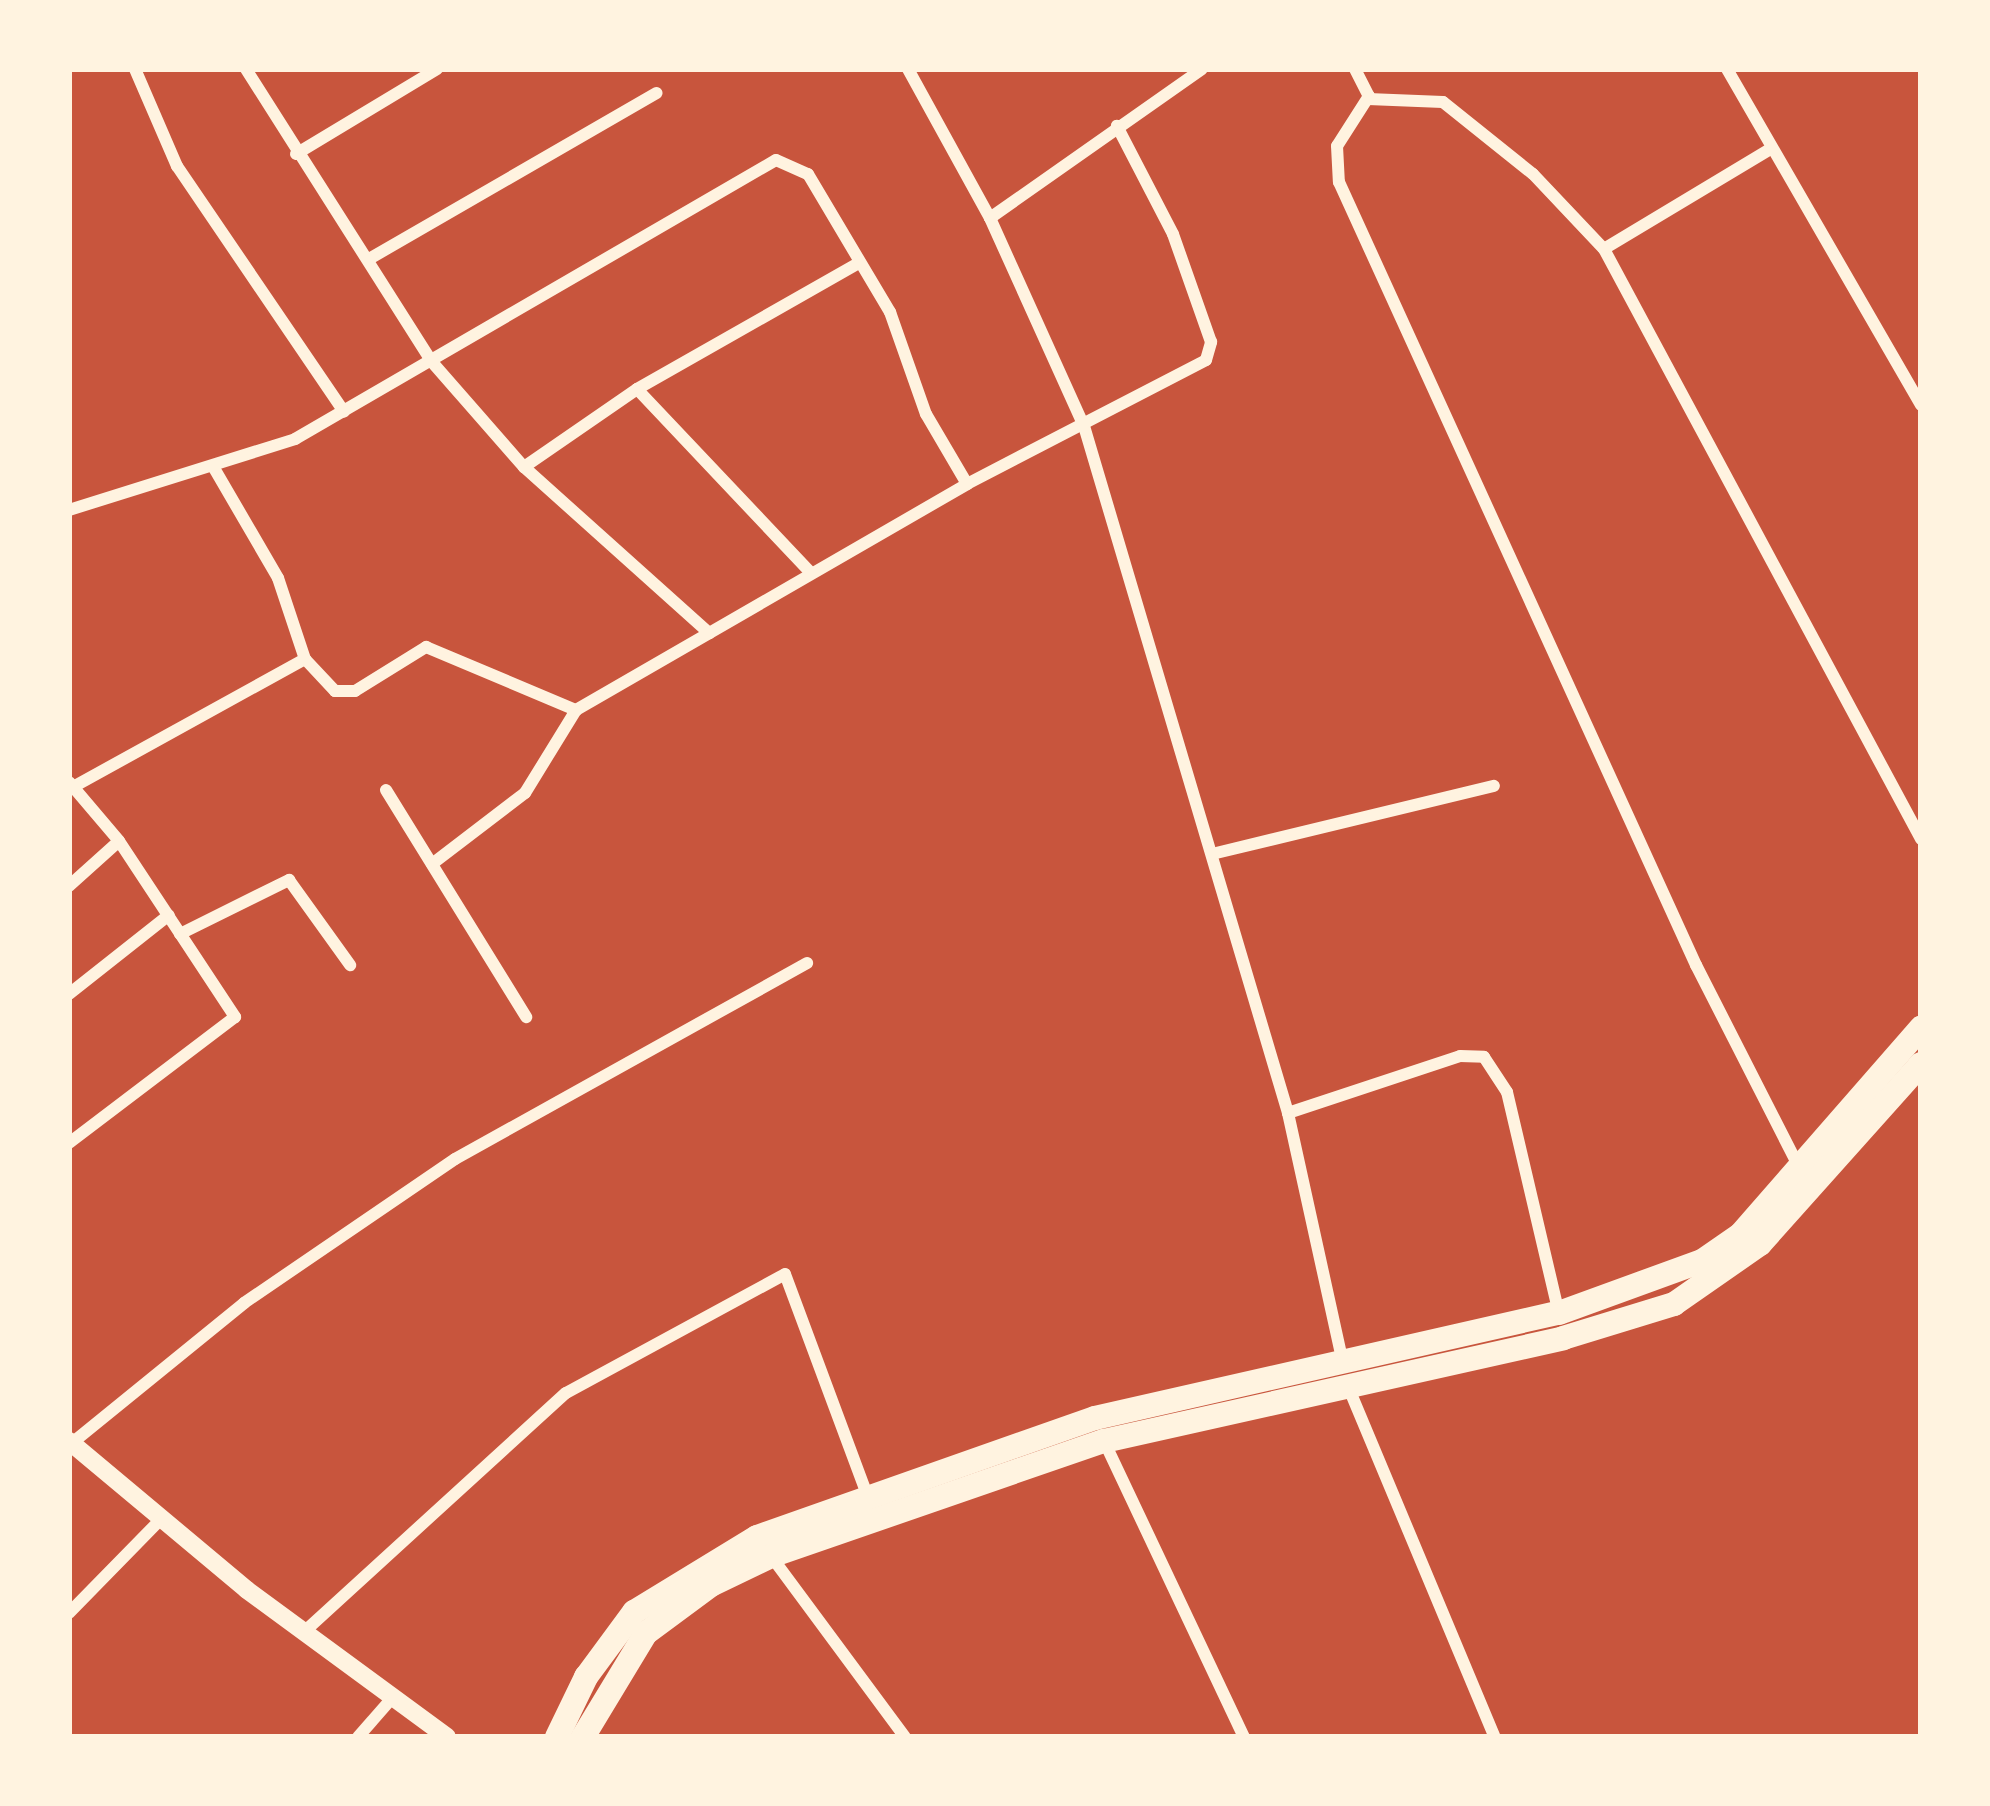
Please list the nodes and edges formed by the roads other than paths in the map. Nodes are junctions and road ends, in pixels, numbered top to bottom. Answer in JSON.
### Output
{"nodes":[{"id":1,"x":135,"y":69,"type":"edge"},
{"id":2,"x":246,"y":69,"type":"edge"},
{"id":3,"x":436,"y":69,"type":"edge"},
{"id":4,"x":908,"y":69,"type":"edge"},
{"id":5,"x":1202,"y":69,"type":"edge"},
{"id":6,"x":1354,"y":69,"type":"edge"},
{"id":7,"x":1727,"y":69,"type":"edge"},
{"id":8,"x":657,"y":93,"type":"dead end"},
{"id":9,"x":1368,"y":99,"type":"junction"},
{"id":10,"x":1117,"y":127,"type":"junction"},
{"id":11,"x":1772,"y":148,"type":"junction"},
{"id":12,"x":296,"y":154,"type":"junction"},
{"id":13,"x":990,"y":218,"type":"junction"},
{"id":14,"x":1604,"y":249,"type":"junction"},
{"id":15,"x":369,"y":259,"type":"junction"},
{"id":16,"x":857,"y":265,"type":"junction"},
{"id":17,"x":432,"y":362,"type":"junction"},
{"id":18,"x":637,"y":388,"type":"junction"},
{"id":19,"x":1921,"y":405,"type":"edge"},
{"id":20,"x":344,"y":412,"type":"junction"},
{"id":21,"x":1084,"y":426,"type":"junction"},
{"id":22,"x":524,"y":467,"type":"junction"},
{"id":23,"x":214,"y":468,"type":"junction"},
{"id":24,"x":967,"y":484,"type":"junction"},
{"id":25,"x":69,"y":510,"type":"edge"},
{"id":26,"x":811,"y":572,"type":"junction"},
{"id":27,"x":709,"y":633,"type":"junction"},
{"id":28,"x":305,"y":659,"type":"junction"},
{"id":29,"x":576,"y":710,"type":"junction"},
{"id":30,"x":71,"y":784,"type":"edge"},
{"id":31,"x":1494,"y":785,"type":"dead end"},
{"id":32,"x":386,"y":790,"type":"dead end"},
{"id":33,"x":1921,"y":838,"type":"edge"},
{"id":34,"x":119,"y":841,"type":"junction"},
{"id":35,"x":1212,"y":854,"type":"junction"},
{"id":36,"x":432,"y":864,"type":"junction"},
{"id":37,"x":69,"y":886,"type":"edge"},
{"id":38,"x":169,"y":915,"type":"junction"},
{"id":39,"x":180,"y":934,"type":"junction"},
{"id":40,"x":807,"y":963,"type":"dead end"},
{"id":41,"x":350,"y":965,"type":"dead end"},
{"id":42,"x":69,"y":994,"type":"edge"},
{"id":43,"x":526,"y":1017,"type":"dead end"},
{"id":44,"x":1921,"y":1028,"type":"edge"},
{"id":45,"x":1921,"y":1064,"type":"edge"},
{"id":46,"x":1288,"y":1113,"type":"junction"},
{"id":47,"x":69,"y":1144,"type":"edge"},
{"id":48,"x":1800,"y":1168,"type":"junction"},
{"id":49,"x":1559,"y":1313,"type":"junction"},
{"id":50,"x":1345,"y":1371,"type":"junction"},
{"id":51,"x":1099,"y":1429,"type":"junction"},
{"id":52,"x":70,"y":1442,"type":"edge"},
{"id":53,"x":867,"y":1494,"type":"junction"},
{"id":54,"x":160,"y":1520,"type":"junction"},
{"id":55,"x":771,"y":1556,"type":"junction"},
{"id":56,"x":70,"y":1610,"type":"edge"},
{"id":57,"x":305,"y":1631,"type":"junction"},
{"id":58,"x":393,"y":1697,"type":"junction"},
{"id":59,"x":358,"y":1737,"type":"edge"},
{"id":60,"x":447,"y":1737,"type":"edge"},
{"id":61,"x":556,"y":1737,"type":"edge"},
{"id":62,"x":584,"y":1737,"type":"edge"},
{"id":63,"x":904,"y":1737,"type":"edge"},
{"id":64,"x":1244,"y":1737,"type":"edge"},
{"id":65,"x":1495,"y":1737,"type":"edge"}],
"edges":[{"from":1,"to":20,"type":"street"},
{"from":2,"to":12,"type":"street"},
{"from":3,"to":12,"type":"street"},
{"from":4,"to":13,"type":"street"},
{"from":5,"to":10,"type":"street"},
{"from":6,"to":9,"type":"street"},
{"from":7,"to":11,"type":"street"},
{"from":8,"to":15,"type":"street"},
{"from":9,"to":14,"type":"street"},
{"from":9,"to":48,"type":"street"},
{"from":10,"to":13,"type":"street"},
{"from":10,"to":21,"type":"street"},
{"from":11,"to":14,"type":"street"},
{"from":11,"to":19,"type":"street"},
{"from":12,"to":15,"type":"street"},
{"from":13,"to":21,"type":"street"},
{"from":14,"to":33,"type":"street"},
{"from":15,"to":17,"type":"street"},
{"from":16,"to":17,"type":"street"},
{"from":16,"to":18,"type":"street"},
{"from":16,"to":24,"type":"street"},
{"from":17,"to":20,"type":"street"},
{"from":17,"to":22,"type":"street"},
{"from":18,"to":22,"type":"street"},
{"from":18,"to":26,"type":"street"},
{"from":20,"to":23,"type":"street"},
{"from":21,"to":24,"type":"street"},
{"from":21,"to":35,"type":"street"},
{"from":22,"to":27,"type":"street"},
{"from":23,"to":25,"type":"street"},
{"from":23,"to":28,"type":"street"},
{"from":24,"to":26,"type":"street"},
{"from":26,"to":27,"type":"street"},
{"from":27,"to":29,"type":"street"},
{"from":28,"to":29,"type":"street"},
{"from":28,"to":30,"type":"street"},
{"from":29,"to":36,"type":"street"},
{"from":30,"to":34,"type":"street"},
{"from":31,"to":35,"type":"street"},
{"from":32,"to":36,"type":"street"},
{"from":34,"to":37,"type":"street"},
{"from":34,"to":38,"type":"street"},
{"from":35,"to":46,"type":"street"},
{"from":36,"to":43,"type":"street"},
{"from":38,"to":39,"type":"street"},
{"from":38,"to":42,"type":"street"},
{"from":39,"to":41,"type":"street"},
{"from":39,"to":47,"type":"street"},
{"from":40,"to":52,"type":"street"},
{"from":44,"to":48,"type":"main road"},
{"from":45,"to":50,"type":"main road"},
{"from":46,"to":49,"type":"street"},
{"from":46,"to":50,"type":"street"},
{"from":48,"to":49,"type":"main road"},
{"from":49,"to":50,"type":"main road"},
{"from":50,"to":51,"type":"main road"},
{"from":50,"to":65,"type":"street"},
{"from":51,"to":53,"type":"main road"},
{"from":51,"to":55,"type":"main road"},
{"from":51,"to":64,"type":"street"},
{"from":52,"to":54,"type":"street"},
{"from":53,"to":57,"type":"street"},
{"from":53,"to":61,"type":"main road"},
{"from":54,"to":56,"type":"street"},
{"from":54,"to":57,"type":"street"},
{"from":55,"to":62,"type":"main road"},
{"from":55,"to":63,"type":"street"},
{"from":57,"to":58,"type":"street"},
{"from":58,"to":59,"type":"street"},
{"from":58,"to":60,"type":"street"}]}
